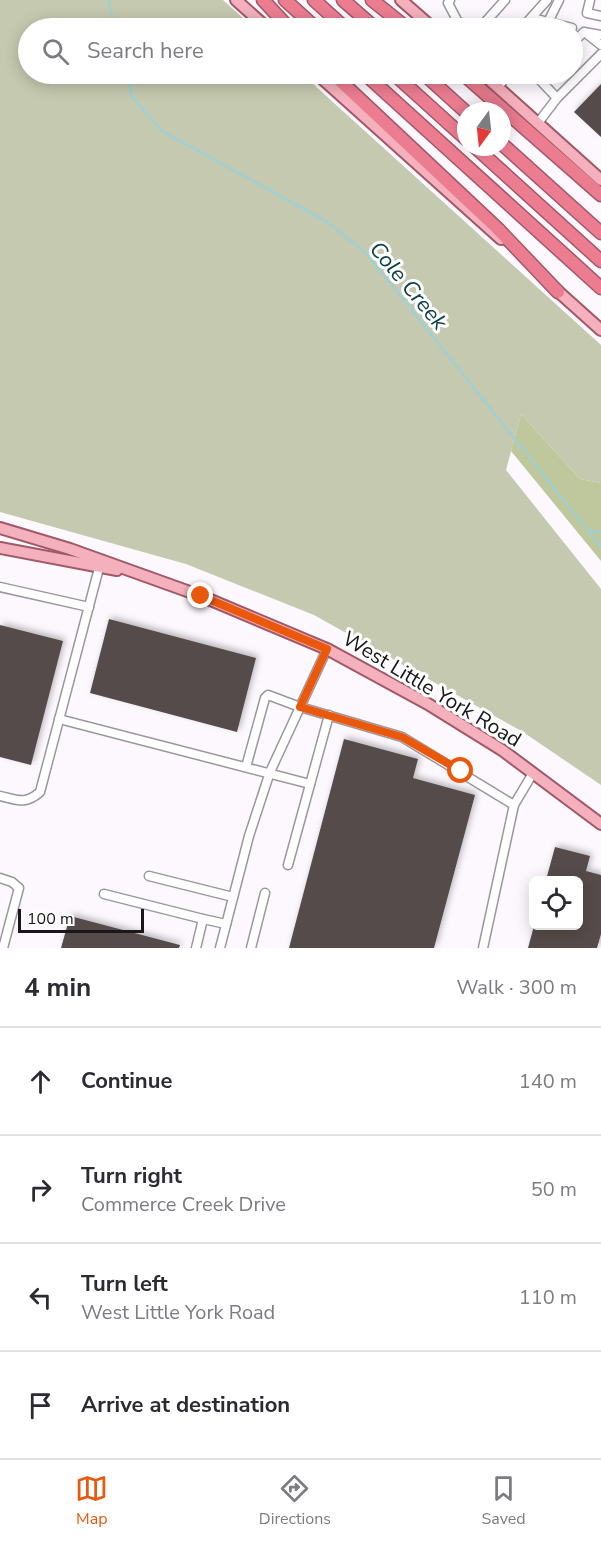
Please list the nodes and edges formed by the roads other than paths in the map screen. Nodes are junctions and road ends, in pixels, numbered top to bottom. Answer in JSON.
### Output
{"nodes":[{"id":1,"x":236,"y":0,"type":"edge"},
{"id":2,"x":263,"y":0,"type":"edge"},
{"id":3,"x":285,"y":0,"type":"edge"},
{"id":4,"x":314,"y":0,"type":"edge"},
{"id":5,"x":343,"y":0,"type":"edge"},
{"id":6,"x":372,"y":0,"type":"edge"},
{"id":7,"x":401,"y":0,"type":"edge"},
{"id":8,"x":450,"y":0,"type":"edge"},
{"id":9,"x":506,"y":0,"type":"edge"},
{"id":10,"x":547,"y":0,"type":"edge"},
{"id":11,"x":559,"y":0,"type":"edge"},
{"id":12,"x":590,"y":0,"type":"edge"},
{"id":13,"x":601,"y":16,"type":"edge"},
{"id":14,"x":256,"y":18,"type":"edge"},
{"id":15,"x":280,"y":18,"type":"edge"},
{"id":16,"x":305,"y":18,"type":"edge"},
{"id":17,"x":334,"y":18,"type":"edge"},
{"id":18,"x":364,"y":18,"type":"edge"},
{"id":19,"x":394,"y":18,"type":"edge"},
{"id":20,"x":422,"y":18,"type":"edge"},
{"id":21,"x":456,"y":18,"type":"edge"},
{"id":22,"x":489,"y":18,"type":"edge"},
{"id":23,"x":532,"y":18,"type":"edge"},
{"id":24,"x":551,"y":18,"type":"edge"},
{"id":25,"x":584,"y":32,"type":"joint"},
{"id":26,"x":601,"y":35,"type":"edge"},
{"id":27,"x":601,"y":45,"type":"edge"},
{"id":28,"x":601,"y":54,"type":"edge"},
{"id":29,"x":583,"y":72,"type":"edge"},
{"id":30,"x":328,"y":84,"type":"edge"},
{"id":31,"x":344,"y":84,"type":"edge"},
{"id":32,"x":376,"y":84,"type":"edge"},
{"id":33,"x":405,"y":84,"type":"edge"},
{"id":34,"x":435,"y":84,"type":"edge"},
{"id":35,"x":474,"y":84,"type":"edge"},
{"id":36,"x":495,"y":84,"type":"edge"},
{"id":37,"x":501,"y":84,"type":"edge"},
{"id":38,"x":544,"y":84,"type":"edge"},
{"id":39,"x":571,"y":84,"type":"edge"},
{"id":40,"x":498,"y":87,"type":"junction"},
{"id":41,"x":557,"y":98,"type":"junction"},
{"id":42,"x":457,"y":104,"type":"edge"},
{"id":43,"x":538,"y":123,"type":"junction"},
{"id":44,"x":457,"y":131,"type":"edge"},
{"id":45,"x":511,"y":152,"type":"edge"},
{"id":46,"x":485,"y":156,"type":"edge"},
{"id":47,"x":601,"y":180,"type":"edge"},
{"id":48,"x":601,"y":195,"type":"edge"},
{"id":49,"x":601,"y":233,"type":"edge"},
{"id":50,"x":601,"y":261,"type":"edge"},
{"id":51,"x":601,"y":288,"type":"edge"},
{"id":52,"x":558,"y":292,"type":"junction"},
{"id":53,"x":601,"y":330,"type":"edge"},
{"id":54,"x":0,"y":528,"type":"edge"},
{"id":55,"x":0,"y":548,"type":"edge"},
{"id":56,"x":99,"y":568,"type":"junction"},
{"id":57,"x":130,"y":571,"type":"junction"},
{"id":58,"x":0,"y":587,"type":"edge"},
{"id":59,"x":89,"y":607,"type":"junction"},
{"id":60,"x":327,"y":649,"type":"junction"},
{"id":61,"x":300,"y":707,"type":"junction"},
{"id":62,"x":328,"y":715,"type":"junction"},
{"id":63,"x":59,"y":719,"type":"junction"},
{"id":64,"x":246,"y":767,"type":"junction"},
{"id":65,"x":270,"y":772,"type":"junction"},
{"id":66,"x":533,"y":773,"type":"junction"},
{"id":67,"x":310,"y":783,"type":"junction"},
{"id":68,"x":0,"y":796,"type":"edge"},
{"id":69,"x":514,"y":805,"type":"junction"},
{"id":70,"x":601,"y":824,"type":"edge"},
{"id":71,"x":288,"y":865,"type":"dead end"},
{"id":72,"x":149,"y":876,"type":"dead end"},
{"id":73,"x":0,"y":878,"type":"edge"},
{"id":74,"x":265,"y":893,"type":"dead end"},
{"id":75,"x":104,"y":894,"type":"dead end"},
{"id":76,"x":233,"y":897,"type":"junction"},
{"id":77,"x":203,"y":919,"type":"junction"},
{"id":78,"x":226,"y":924,"type":"junction"},
{"id":79,"x":3,"y":948,"type":"edge"},
{"id":80,"x":196,"y":948,"type":"edge"},
{"id":81,"x":220,"y":948,"type":"edge"},
{"id":82,"x":250,"y":948,"type":"edge"},
{"id":83,"x":483,"y":948,"type":"edge"}],
"edges":[{"from":1,"to":14,"type":"main road"},
{"from":2,"to":15,"type":"highway"},
{"from":3,"to":16,"type":"highway"},
{"from":4,"to":17,"type":"highway"},
{"from":5,"to":18,"type":"highway"},
{"from":6,"to":19,"type":"highway"},
{"from":7,"to":20,"type":"main road"},
{"from":8,"to":21,"type":"street"},
{"from":9,"to":22,"type":"street"},
{"from":10,"to":23,"type":"street"},
{"from":11,"to":24,"type":"street"},
{"from":12,"to":13,"type":"street"},
{"from":25,"to":26,"type":"street"},
{"from":25,"to":27,"type":"street"},
{"from":28,"to":29,"type":"street"},
{"from":30,"to":52,"type":"main road"},
{"from":31,"to":52,"type":"highway"},
{"from":32,"to":51,"type":"highway"},
{"from":33,"to":44,"type":"highway"},
{"from":34,"to":42,"type":"highway"},
{"from":35,"to":48,"type":"highway"},
{"from":36,"to":40,"type":"main road"},
{"from":37,"to":40,"type":"street"},
{"from":38,"to":41,"type":"street"},
{"from":39,"to":41,"type":"street"},
{"from":40,"to":43,"type":"main road"},
{"from":41,"to":43,"type":"street"},
{"from":43,"to":47,"type":"main road"},
{"from":45,"to":49,"type":"highway"},
{"from":46,"to":50,"type":"highway"},
{"from":52,"to":53,"type":"main road"},
{"from":54,"to":57,"type":"main road","name":"West Little York Road"},
{"from":55,"to":56,"type":"main road","name":"West Little York Road"},
{"from":56,"to":57,"type":"main road","name":"West Little York Road"},
{"from":56,"to":59,"type":"street"},
{"from":57,"to":60,"type":"main road","name":"West Little York Road"},
{"from":58,"to":59,"type":"street"},
{"from":59,"to":63,"type":"street"},
{"from":60,"to":61,"type":"street"},
{"from":60,"to":66,"type":"main road","name":"West Little York Road"},
{"from":61,"to":62,"type":"street"},
{"from":61,"to":64,"type":"street"},
{"from":61,"to":65,"type":"street"},
{"from":62,"to":67,"type":"street"},
{"from":62,"to":69,"type":"street"},
{"from":63,"to":64,"type":"street"},
{"from":63,"to":68,"type":"street"},
{"from":64,"to":65,"type":"street"},
{"from":65,"to":67,"type":"street"},
{"from":65,"to":76,"type":"street"},
{"from":66,"to":69,"type":"street"},
{"from":66,"to":70,"type":"main road","name":"West Little York Road"},
{"from":67,"to":71,"type":"street"},
{"from":69,"to":83,"type":"street"},
{"from":72,"to":76,"type":"street"},
{"from":73,"to":79,"type":"street"},
{"from":74,"to":82,"type":"street"},
{"from":75,"to":77,"type":"street"},
{"from":76,"to":78,"type":"street"},
{"from":77,"to":78,"type":"street"},
{"from":77,"to":80,"type":"street"},
{"from":78,"to":81,"type":"street"}]}
